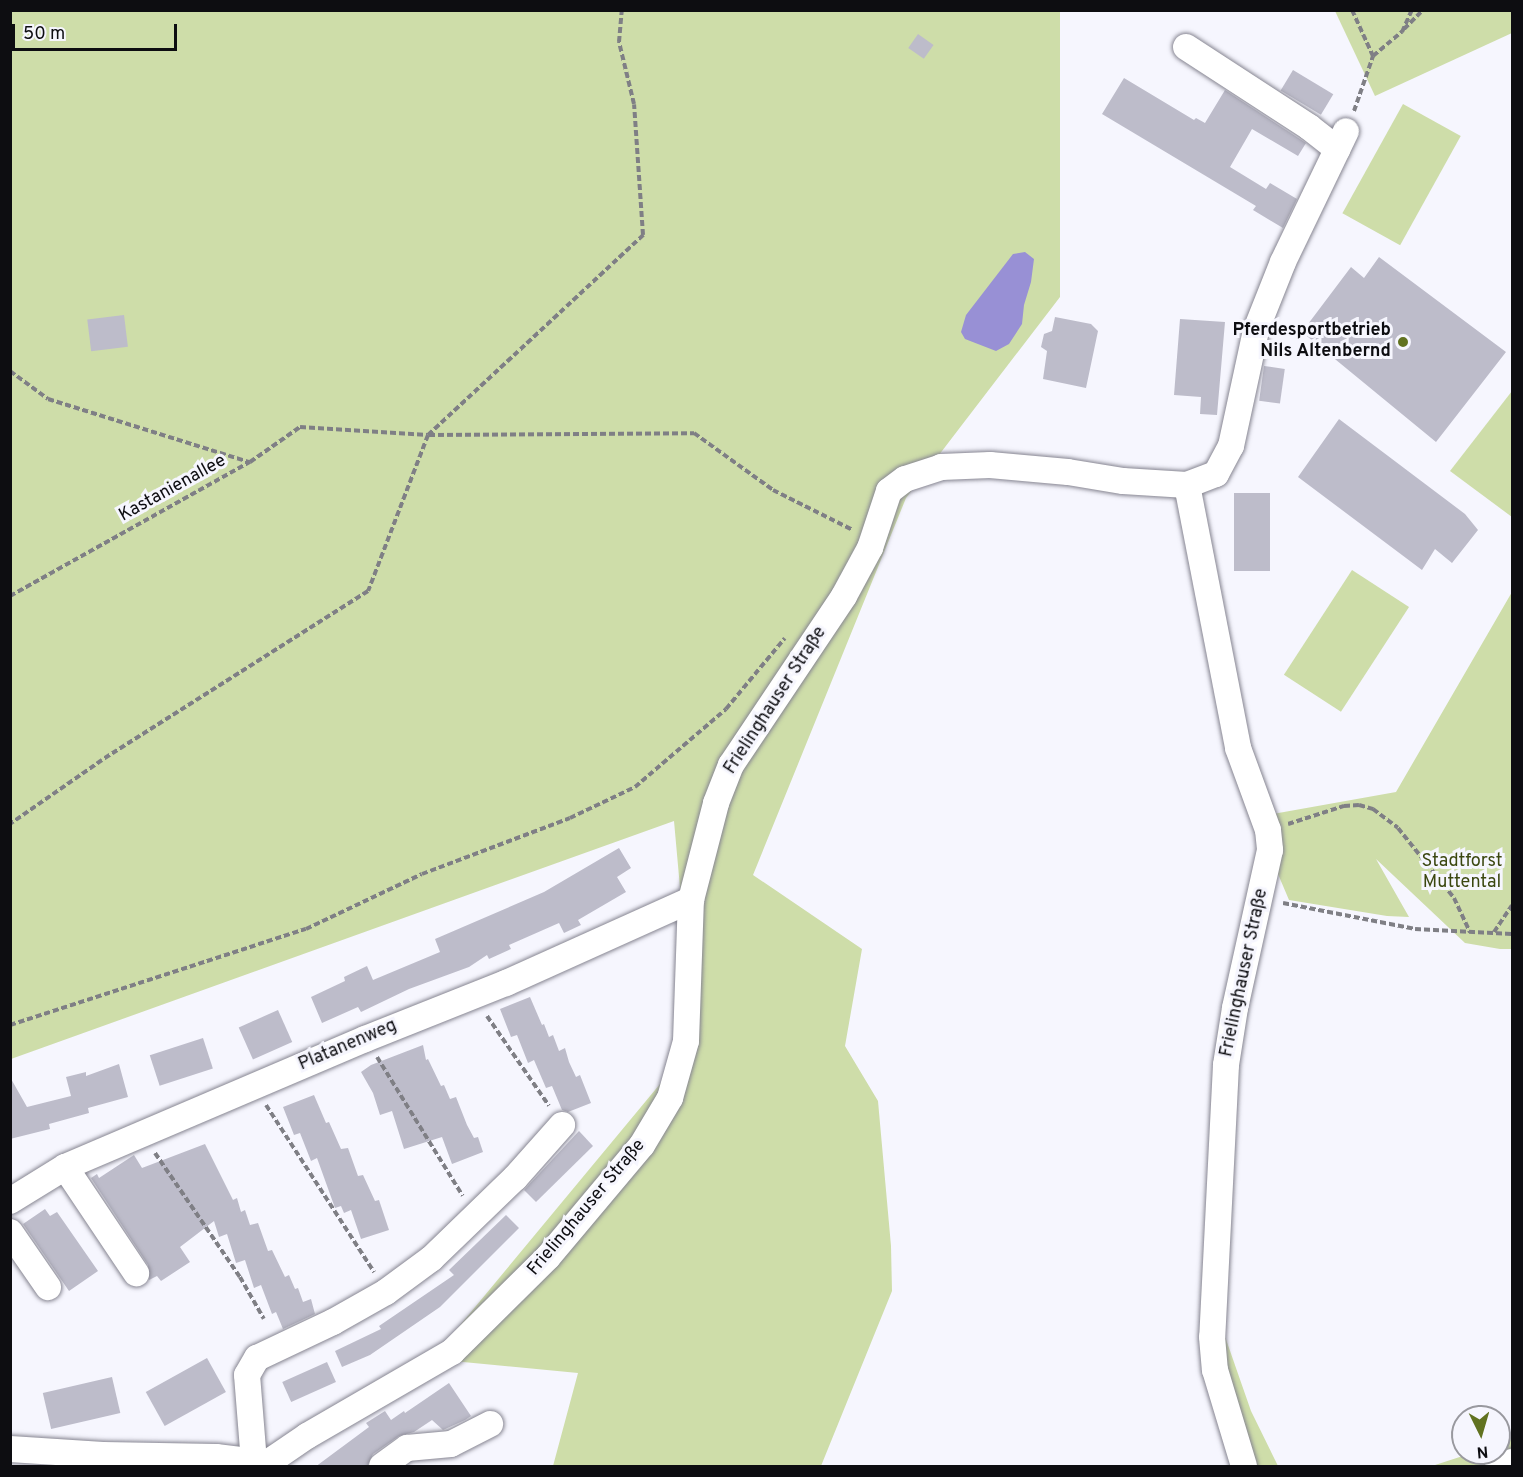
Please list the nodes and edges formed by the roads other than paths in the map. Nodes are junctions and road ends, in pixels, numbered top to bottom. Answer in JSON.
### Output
{"nodes":[{"id":1,"x":1186,"y":47,"type":"dead end"},
{"id":2,"x":1188,"y":486,"type":"junction"},
{"id":3,"x":691,"y":900,"type":"junction"},
{"id":4,"x":562,"y":1125,"type":"road end"},
{"id":5,"x":65,"y":1167,"type":"junction"},
{"id":6,"x":10,"y":1201,"type":"edge"},
{"id":7,"x":10,"y":1232,"type":"edge"},
{"id":8,"x":136,"y":1273,"type":"dead end"},
{"id":9,"x":48,"y":1287,"type":"dead end"},
{"id":10,"x":490,"y":1424,"type":"dead end"},
{"id":11,"x":10,"y":1449,"type":"edge"},
{"id":12,"x":1512,"y":1462,"type":"edge"},
{"id":13,"x":261,"y":1464,"type":"edge"},
{"id":14,"x":382,"y":1467,"type":"edge"},
{"id":15,"x":1244,"y":1467,"type":"edge"},
{"id":16,"x":1498,"y":1467,"type":"edge"}],
"edges":[{"from":1,"to":2,"type":"street","name":"Frielinghauser Straße"},
{"from":2,"to":3,"type":"street","name":"Frielinghauser Straße"},
{"from":2,"to":15,"type":"street","name":"Frielinghauser Straße"},
{"from":3,"to":5,"type":"street","name":"Platanenweg"},
{"from":3,"to":13,"type":"street","name":"Frielinghauser Straße"},
{"from":4,"to":13,"type":"street"},
{"from":5,"to":6,"type":"street","name":"Platanenweg"},
{"from":5,"to":8,"type":"street"},
{"from":7,"to":9,"type":"street"},
{"from":10,"to":14,"type":"street"},
{"from":11,"to":13,"type":"street"},
{"from":12,"to":16,"type":"street"}]}
